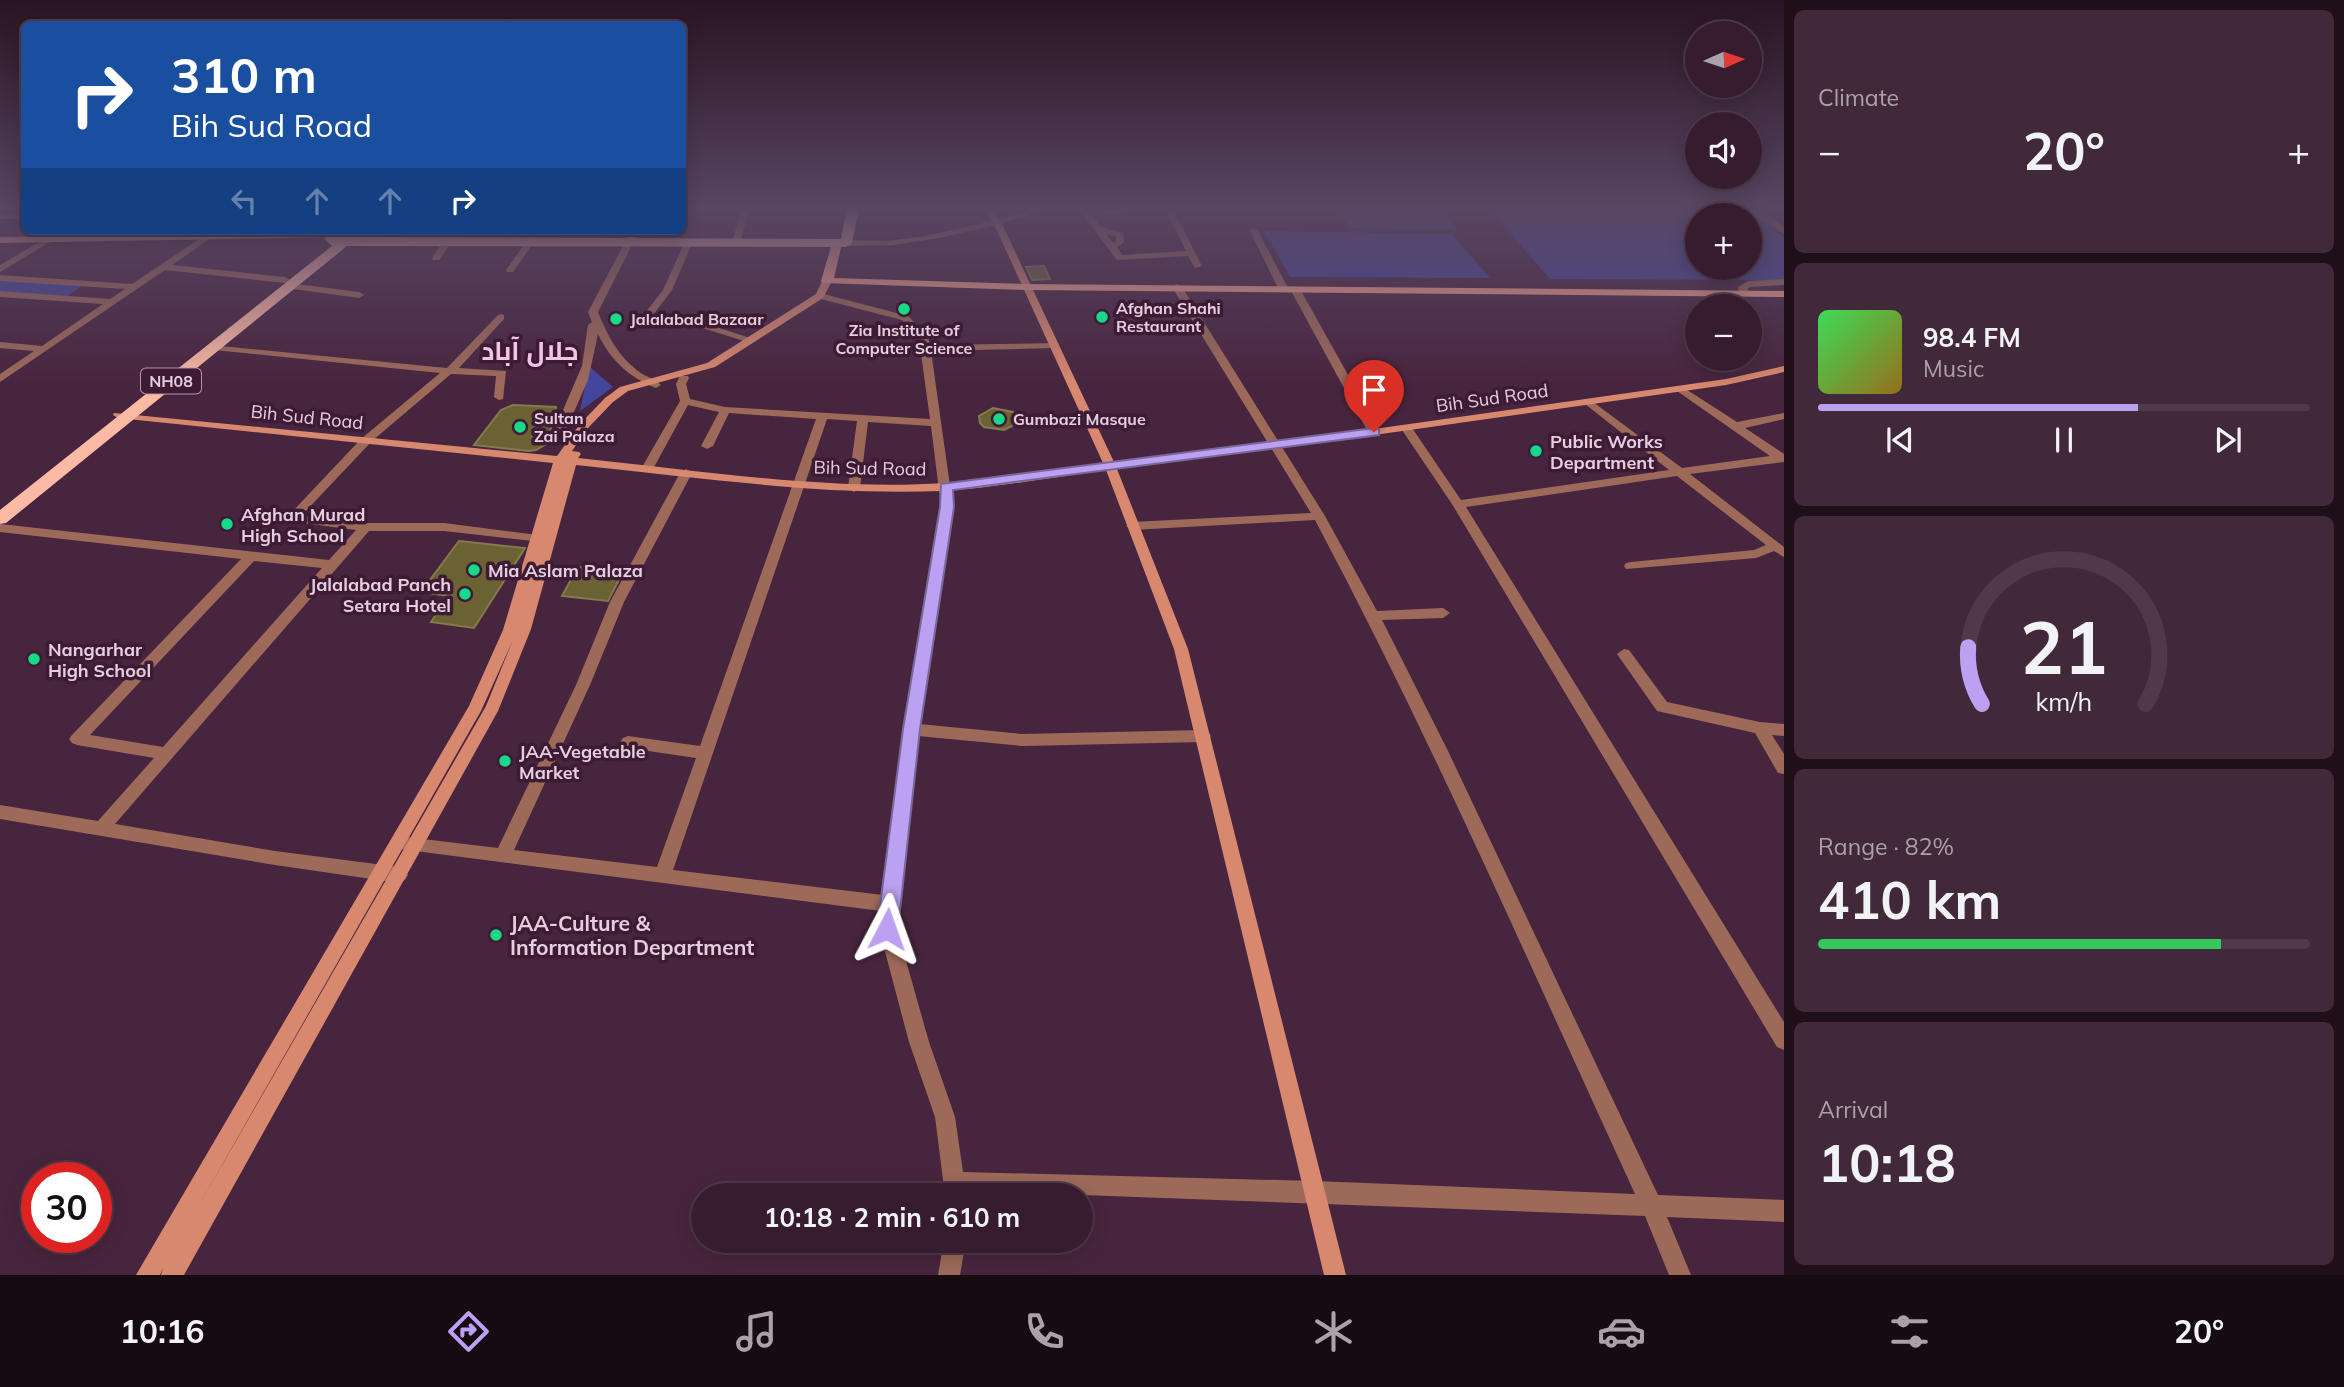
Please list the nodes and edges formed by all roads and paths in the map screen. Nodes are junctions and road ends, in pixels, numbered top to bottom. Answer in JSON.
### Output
{"nodes":[{"id":1,"x":308,"y":266,"type":"edge"},
{"id":2,"x":513,"y":266,"type":"edge"},
{"id":3,"x":616,"y":266,"type":"edge"},
{"id":4,"x":678,"y":266,"type":"edge"},
{"id":5,"x":835,"y":266,"type":"edge"},
{"id":6,"x":1017,"y":266,"type":"edge"},
{"id":7,"x":1276,"y":266,"type":"edge"},
{"id":8,"x":165,"y":267,"type":"joint"},
{"id":9,"x":510,"y":270,"type":"dead end"},
{"id":10,"x":0,"y":278,"type":"edge"},
{"id":11,"x":831,"y":281,"type":"junction"},
{"id":12,"x":1784,"y":282,"type":"edge"},
{"id":13,"x":287,"y":283,"type":"junction"},
{"id":14,"x":134,"y":287,"type":"junction"},
{"id":15,"x":1026,"y":287,"type":"junction"},
{"id":16,"x":1178,"y":287,"type":"junction"},
{"id":17,"x":1289,"y":288,"type":"junction"},
{"id":18,"x":0,"y":294,"type":"edge"},
{"id":19,"x":1744,"y":294,"type":"joint"},
{"id":20,"x":1762,"y":294,"type":"edge"},
{"id":21,"x":1784,"y":294,"type":"edge"},
{"id":22,"x":359,"y":295,"type":"dead end"},
{"id":23,"x":823,"y":297,"type":"junction"},
{"id":24,"x":112,"y":302,"type":"junction"},
{"id":25,"x":593,"y":312,"type":"junction"},
{"id":26,"x":650,"y":313,"type":"dead end"},
{"id":27,"x":674,"y":316,"type":"dead end"},
{"id":28,"x":501,"y":317,"type":"dead end"},
{"id":29,"x":751,"y":340,"type":"junction"},
{"id":30,"x":0,"y":345,"type":"edge"},
{"id":31,"x":1054,"y":345,"type":"junction"},
{"id":32,"x":214,"y":347,"type":"junction"},
{"id":33,"x":925,"y":348,"type":"junction"},
{"id":34,"x":44,"y":349,"type":"junction"},
{"id":35,"x":0,"y":366,"type":"edge"},
{"id":36,"x":16,"y":368,"type":"junction"},
{"id":37,"x":1784,"y":369,"type":"edge"},
{"id":38,"x":449,"y":371,"type":"junction"},
{"id":39,"x":0,"y":379,"type":"edge"},
{"id":40,"x":684,"y":379,"type":"junction"},
{"id":41,"x":653,"y":382,"type":"junction"},
{"id":42,"x":1681,"y":388,"type":"junction"},
{"id":43,"x":499,"y":397,"type":"dead end"},
{"id":44,"x":685,"y":401,"type":"junction"},
{"id":45,"x":1589,"y":402,"type":"junction"},
{"id":46,"x":725,"y":410,"type":"junction"},
{"id":47,"x":123,"y":415,"type":"junction"},
{"id":48,"x":823,"y":415,"type":"junction"},
{"id":49,"x":1784,"y":416,"type":"edge"},
{"id":50,"x":863,"y":418,"type":"junction"},
{"id":51,"x":937,"y":423,"type":"junction"},
{"id":52,"x":1736,"y":426,"type":"junction"},
{"id":53,"x":1406,"y":427,"type":"junction"},
{"id":54,"x":1374,"y":432,"type":"junction"},
{"id":55,"x":365,"y":441,"type":"junction"},
{"id":56,"x":572,"y":442,"type":"junction"},
{"id":57,"x":1273,"y":445,"type":"junction"},
{"id":58,"x":707,"y":446,"type":"dead end"},
{"id":59,"x":1782,"y":458,"type":"edge"},
{"id":60,"x":565,"y":460,"type":"junction"},
{"id":61,"x":1111,"y":465,"type":"junction"},
{"id":62,"x":647,"y":468,"type":"junction"},
{"id":63,"x":686,"y":472,"type":"junction"},
{"id":64,"x":1683,"y":472,"type":"junction"},
{"id":65,"x":800,"y":484,"type":"junction"},
{"id":66,"x":946,"y":487,"type":"junction"},
{"id":67,"x":854,"y":488,"type":"junction"},
{"id":68,"x":1458,"y":504,"type":"junction"},
{"id":69,"x":0,"y":509,"type":"edge"},
{"id":70,"x":1319,"y":516,"type":"junction"},
{"id":71,"x":0,"y":519,"type":"edge"},
{"id":72,"x":1132,"y":526,"type":"junction"},
{"id":73,"x":362,"y":527,"type":"junction"},
{"id":74,"x":0,"y":528,"type":"edge"},
{"id":75,"x":538,"y":539,"type":"junction"},
{"id":76,"x":1779,"y":550,"type":"edge"},
{"id":77,"x":251,"y":556,"type":"junction"},
{"id":78,"x":333,"y":565,"type":"junction"},
{"id":79,"x":1631,"y":566,"type":"dead end"},
{"id":80,"x":1443,"y":613,"type":"dead end"},
{"id":81,"x":1373,"y":616,"type":"junction"},
{"id":82,"x":1624,"y":654,"type":"dead end"},
{"id":83,"x":1760,"y":728,"type":"junction"},
{"id":84,"x":911,"y":729,"type":"junction"},
{"id":85,"x":1784,"y":730,"type":"edge"},
{"id":86,"x":1203,"y":736,"type":"junction"},
{"id":87,"x":628,"y":742,"type":"dead end"},
{"id":88,"x":705,"y":753,"type":"junction"},
{"id":89,"x":166,"y":754,"type":"junction"},
{"id":90,"x":1784,"y":768,"type":"edge"},
{"id":91,"x":0,"y":812,"type":"edge"},
{"id":92,"x":102,"y":828,"type":"junction"},
{"id":93,"x":407,"y":845,"type":"junction"},
{"id":94,"x":503,"y":855,"type":"junction"},
{"id":95,"x":381,"y":873,"type":"junction"},
{"id":96,"x":663,"y":874,"type":"junction"},
{"id":97,"x":399,"y":875,"type":"junction"},
{"id":98,"x":888,"y":904,"type":"junction"},
{"id":99,"x":1781,"y":1030,"type":"edge"},
{"id":100,"x":955,"y":1183,"type":"edge"},
{"id":101,"x":1093,"y":1190,"type":"edge"},
{"id":102,"x":1315,"y":1192,"type":"junction"},
{"id":103,"x":1652,"y":1207,"type":"junction"},
{"id":104,"x":1784,"y":1211,"type":"edge"},
{"id":105,"x":953,"y":1253,"type":"edge"},
{"id":106,"x":147,"y":1275,"type":"edge"},
{"id":107,"x":172,"y":1275,"type":"edge"},
{"id":108,"x":950,"y":1275,"type":"edge"},
{"id":109,"x":1335,"y":1275,"type":"edge"},
{"id":110,"x":1680,"y":1275,"type":"edge"}],
"edges":[{"from":1,"to":13,"type":"highway","number":"NH08"},
{"from":2,"to":9,"type":"street"},
{"from":3,"to":25,"type":"street"},
{"from":4,"to":26,"type":"street"},
{"from":5,"to":11,"type":"main road"},
{"from":6,"to":15,"type":"main road"},
{"from":7,"to":17,"type":"street"},
{"from":8,"to":13,"type":"street"},
{"from":8,"to":14,"type":"street"},
{"from":10,"to":14,"type":"street"},
{"from":11,"to":15,"type":"main road"},
{"from":11,"to":23,"type":"main road"},
{"from":12,"to":19,"type":"street"},
{"from":13,"to":22,"type":"street"},
{"from":13,"to":32,"type":"highway","number":"NH08"},
{"from":13,"to":47,"type":"highway","number":"NH08"},
{"from":14,"to":24,"type":"street"},
{"from":15,"to":16,"type":"main road"},
{"from":15,"to":31,"type":"main road"},
{"from":16,"to":17,"type":"main road"},
{"from":16,"to":57,"type":"street"},
{"from":17,"to":19,"type":"main road"},
{"from":17,"to":54,"type":"street"},
{"from":18,"to":24,"type":"street"},
{"from":20,"to":21,"type":"main road"},
{"from":23,"to":29,"type":"main road"},
{"from":23,"to":33,"type":"street"},
{"from":23,"to":40,"type":"main road"},
{"from":24,"to":34,"type":"street"},
{"from":25,"to":41,"type":"street"},
{"from":25,"to":56,"type":"street"},
{"from":27,"to":29,"type":"street"},
{"from":28,"to":38,"type":"street"},
{"from":29,"to":41,"type":"main road"},
{"from":30,"to":34,"type":"street"},
{"from":31,"to":33,"type":"street"},
{"from":31,"to":61,"type":"main road"},
{"from":32,"to":38,"type":"street"},
{"from":32,"to":47,"type":"highway","number":"NH08"},
{"from":33,"to":51,"type":"street"},
{"from":34,"to":36,"type":"street"},
{"from":35,"to":36,"type":"street"},
{"from":36,"to":39,"type":"street"},
{"from":37,"to":42,"type":"main road","name":"Bih Sud Road"},
{"from":38,"to":43,"type":"street"},
{"from":38,"to":55,"type":"street"},
{"from":40,"to":41,"type":"main road"},
{"from":40,"to":44,"type":"street"},
{"from":41,"to":56,"type":"main road"},
{"from":41,"to":60,"type":"main road"},
{"from":42,"to":45,"type":"main road","name":"Bih Sud Road"},
{"from":42,"to":52,"type":"street"},
{"from":44,"to":46,"type":"street"},
{"from":44,"to":62,"type":"street"},
{"from":45,"to":53,"type":"main road","name":"Bih Sud Road"},
{"from":45,"to":64,"type":"street"},
{"from":46,"to":48,"type":"street"},
{"from":46,"to":58,"type":"street"},
{"from":47,"to":55,"type":"main road","name":"Bih Sud Road"},
{"from":47,"to":69,"type":"highway","number":"NH08"},
{"from":47,"to":71,"type":"highway","number":"NH08"},
{"from":48,"to":50,"type":"street"},
{"from":48,"to":65,"type":"street"},
{"from":49,"to":52,"type":"street"},
{"from":50,"to":51,"type":"street"},
{"from":50,"to":67,"type":"street"},
{"from":51,"to":66,"type":"street"},
{"from":52,"to":59,"type":"street"},
{"from":53,"to":54,"type":"main road","name":"Bih Sud Road"},
{"from":53,"to":68,"type":"street"},
{"from":54,"to":57,"type":"main road","name":"Bih Sud Road"},
{"from":55,"to":60,"type":"main road","name":"Bih Sud Road"},
{"from":55,"to":73,"type":"street"},
{"from":56,"to":60,"type":"main road"},
{"from":57,"to":61,"type":"main road","name":"Bih Sud Road"},
{"from":57,"to":70,"type":"street"},
{"from":59,"to":64,"type":"street"},
{"from":60,"to":62,"type":"main road","name":"Bih Sud Road"},
{"from":60,"to":75,"type":"main road"},
{"from":60,"to":93,"type":"main road"},
{"from":61,"to":66,"type":"main road","name":"Bih Sud Road"},
{"from":61,"to":72,"type":"main road"},
{"from":62,"to":63,"type":"main road","name":"Bih Sud Road"},
{"from":63,"to":65,"type":"main road","name":"Bih Sud Road"},
{"from":63,"to":94,"type":"street"},
{"from":64,"to":68,"type":"street"},
{"from":64,"to":76,"type":"street"},
{"from":65,"to":67,"type":"main road","name":"Bih Sud Road"},
{"from":65,"to":88,"type":"street"},
{"from":66,"to":67,"type":"main road","name":"Bih Sud Road"},
{"from":66,"to":84,"type":"street"},
{"from":68,"to":99,"type":"street"},
{"from":70,"to":72,"type":"street"},
{"from":70,"to":81,"type":"street"},
{"from":72,"to":86,"type":"main road"},
{"from":73,"to":75,"type":"street"},
{"from":73,"to":78,"type":"street"},
{"from":74,"to":77,"type":"street"},
{"from":75,"to":93,"type":"main road"},
{"from":76,"to":79,"type":"street"},
{"from":77,"to":78,"type":"street"},
{"from":77,"to":89,"type":"street"},
{"from":78,"to":89,"type":"street"},
{"from":80,"to":81,"type":"street"},
{"from":81,"to":103,"type":"street"},
{"from":82,"to":83,"type":"street"},
{"from":83,"to":85,"type":"street"},
{"from":83,"to":90,"type":"street"},
{"from":84,"to":86,"type":"street"},
{"from":84,"to":98,"type":"street"},
{"from":86,"to":102,"type":"main road"},
{"from":87,"to":88,"type":"street"},
{"from":88,"to":96,"type":"street"},
{"from":89,"to":92,"type":"street"},
{"from":91,"to":92,"type":"street"},
{"from":92,"to":95,"type":"street"},
{"from":93,"to":94,"type":"street"},
{"from":93,"to":95,"type":"main road"},
{"from":93,"to":97,"type":"main road"},
{"from":94,"to":96,"type":"street"},
{"from":95,"to":97,"type":"street"},
{"from":95,"to":106,"type":"main road"},
{"from":96,"to":98,"type":"street"},
{"from":97,"to":107,"type":"main road"},
{"from":98,"to":100,"type":"street"},
{"from":101,"to":102,"type":"street"},
{"from":102,"to":103,"type":"street"},
{"from":102,"to":109,"type":"main road"},
{"from":103,"to":104,"type":"street"},
{"from":103,"to":110,"type":"street"},
{"from":105,"to":108,"type":"street"}]}
